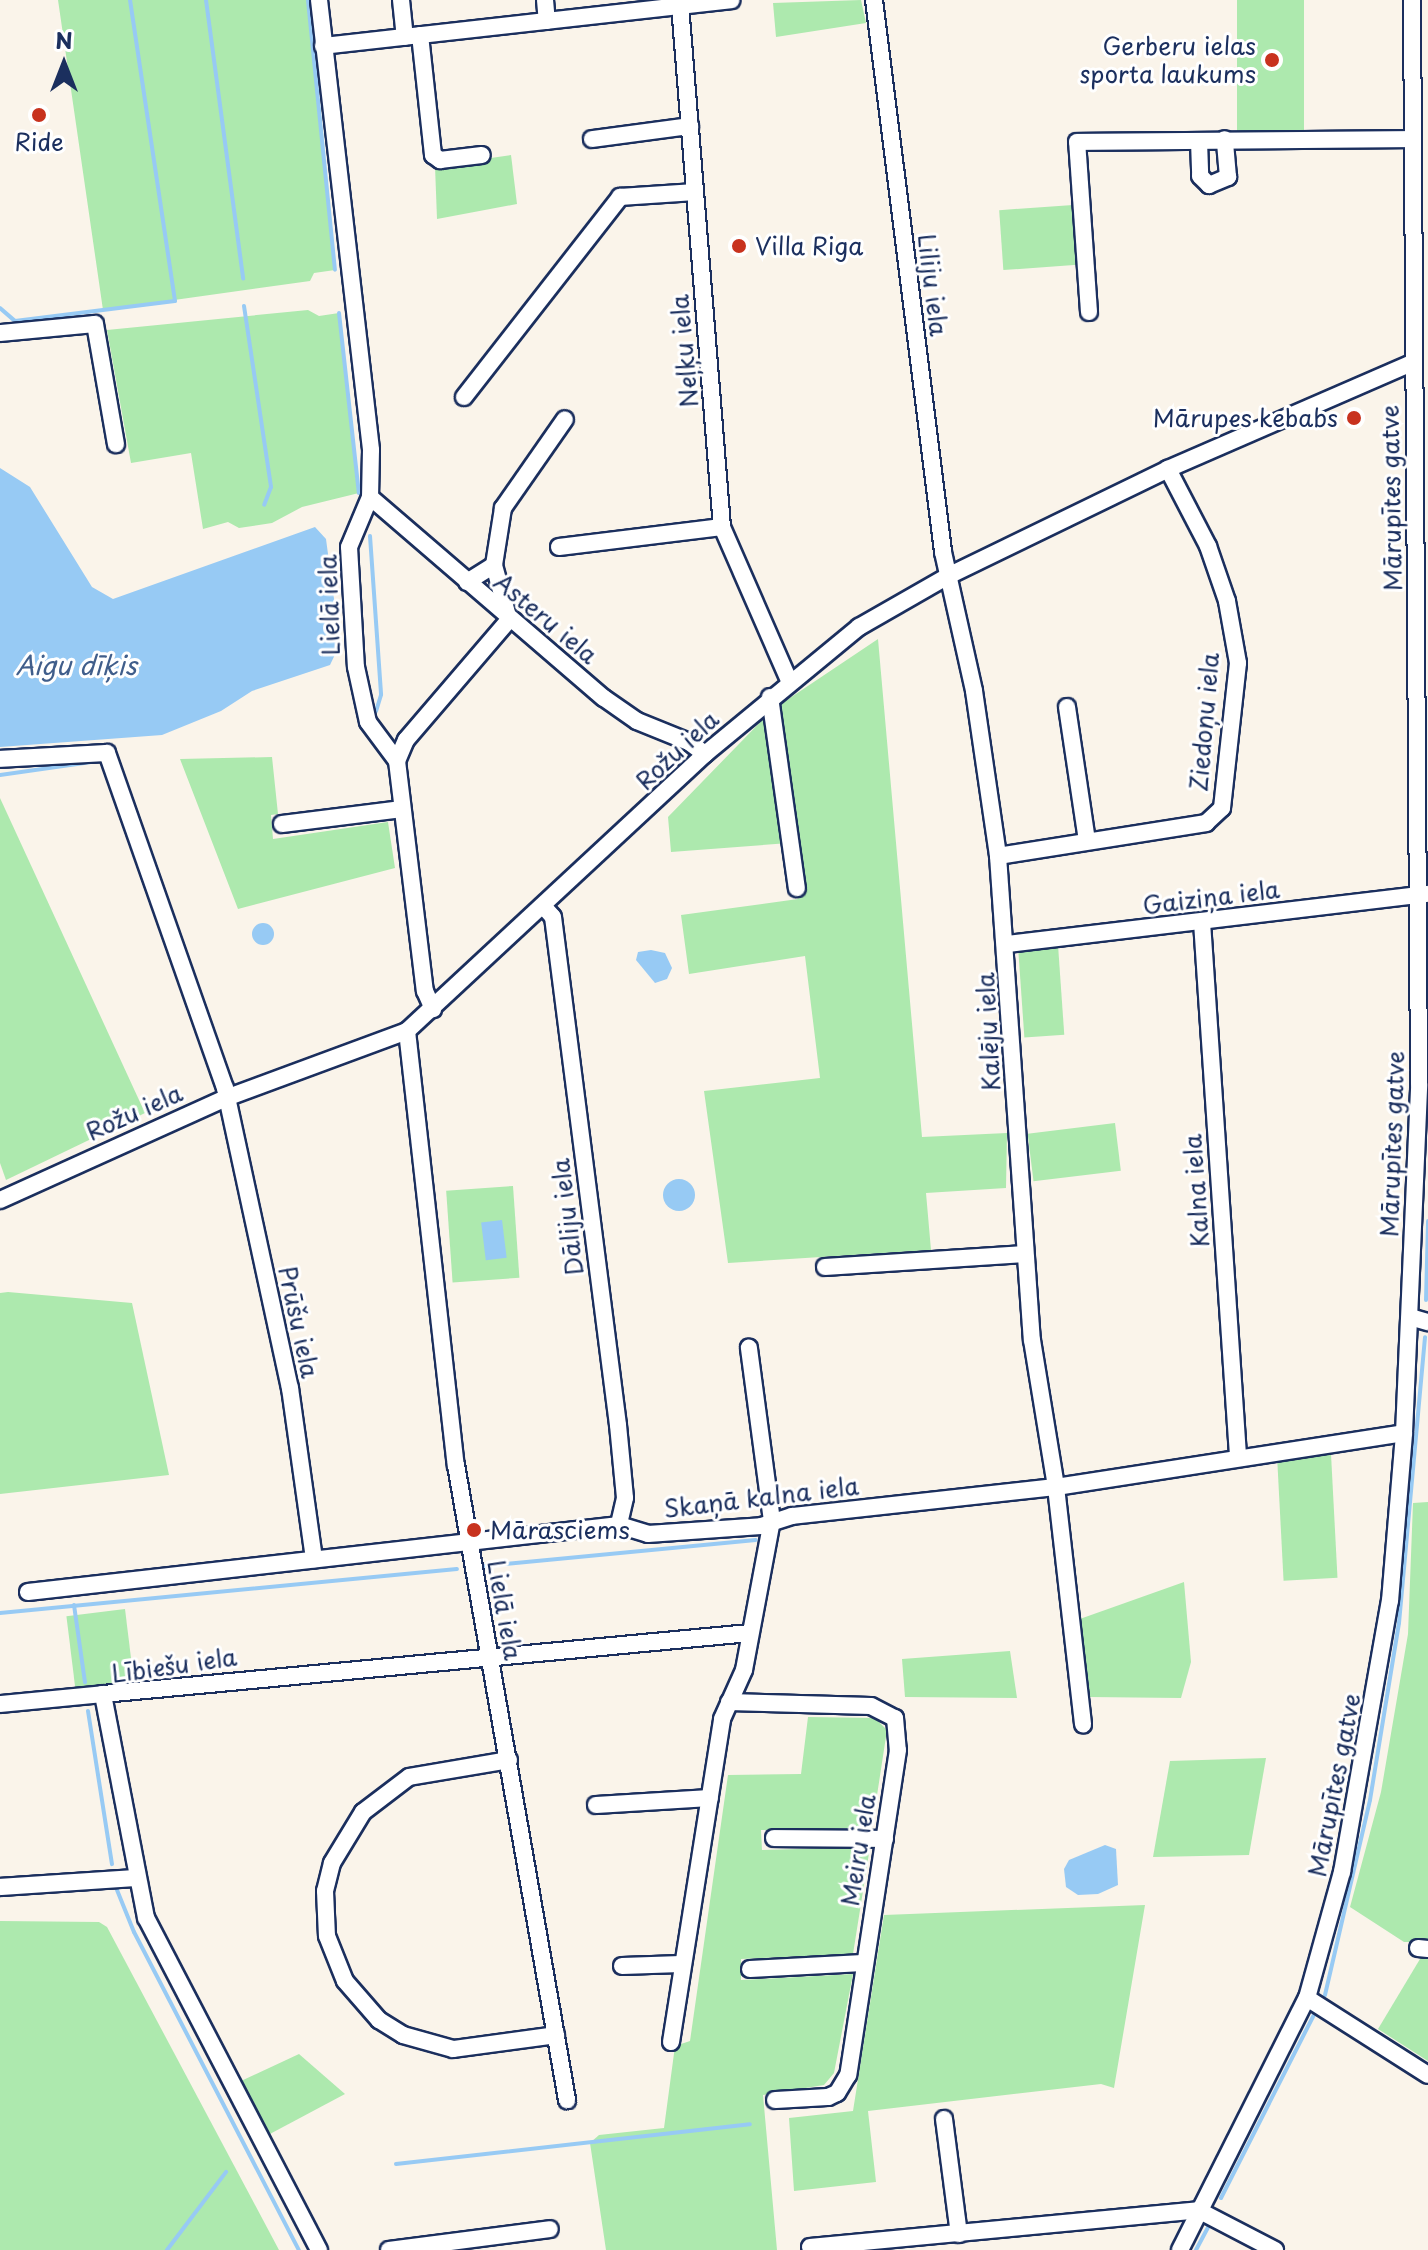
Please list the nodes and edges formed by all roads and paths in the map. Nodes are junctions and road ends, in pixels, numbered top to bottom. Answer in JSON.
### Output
{"nodes":[{"id":1,"x":319,"y":0,"type":"edge"},
{"id":2,"x":401,"y":0,"type":"edge"},
{"id":3,"x":545,"y":0,"type":"edge"},
{"id":4,"x":731,"y":0,"type":"edge"},
{"id":5,"x":874,"y":0,"type":"edge"},
{"id":6,"x":1412,"y":0,"type":"edge"},
{"id":7,"x":686,"y":3,"type":"edge"},
{"id":8,"x":547,"y":21,"type":"junction"},
{"id":9,"x":413,"y":36,"type":"junction"},
{"id":10,"x":323,"y":46,"type":"junction"},
{"id":11,"x":1419,"y":112,"type":"edge"},
{"id":12,"x":690,"y":126,"type":"junction"},
{"id":13,"x":592,"y":139,"type":"dead end"},
{"id":14,"x":1225,"y":139,"type":"junction"},
{"id":15,"x":1411,"y":139,"type":"junction"},
{"id":16,"x":1199,"y":141,"type":"junction"},
{"id":17,"x":482,"y":155,"type":"dead end"},
{"id":18,"x":695,"y":192,"type":"junction"},
{"id":19,"x":1089,"y":312,"type":"dead end"},
{"id":20,"x":0,"y":333,"type":"edge"},
{"id":21,"x":1412,"y":363,"type":"junction"},
{"id":22,"x":464,"y":397,"type":"dead end"},
{"id":23,"x":565,"y":419,"type":"dead end"},
{"id":24,"x":116,"y":444,"type":"dead end"},
{"id":25,"x":1168,"y":469,"type":"junction"},
{"id":26,"x":370,"y":497,"type":"junction"},
{"id":27,"x":1421,"y":506,"type":"edge"},
{"id":28,"x":722,"y":527,"type":"junction"},
{"id":29,"x":559,"y":547,"type":"dead end"},
{"id":30,"x":494,"y":565,"type":"junction"},
{"id":31,"x":948,"y":576,"type":"junction"},
{"id":32,"x":467,"y":582,"type":"junction"},
{"id":33,"x":509,"y":620,"type":"junction"},
{"id":34,"x":789,"y":680,"type":"junction"},
{"id":35,"x":770,"y":697,"type":"junction"},
{"id":36,"x":1067,"y":707,"type":"dead end"},
{"id":37,"x":705,"y":754,"type":"junction"},
{"id":38,"x":0,"y":759,"type":"edge"},
{"id":39,"x":397,"y":761,"type":"junction"},
{"id":40,"x":402,"y":809,"type":"junction"},
{"id":41,"x":282,"y":824,"type":"dead end"},
{"id":42,"x":1087,"y":841,"type":"junction"},
{"id":43,"x":998,"y":856,"type":"junction"},
{"id":44,"x":797,"y":888,"type":"dead end"},
{"id":45,"x":1424,"y":895,"type":"edge"},
{"id":46,"x":544,"y":907,"type":"junction"},
{"id":47,"x":1202,"y":922,"type":"junction"},
{"id":48,"x":1007,"y":944,"type":"junction"},
{"id":49,"x":433,"y":1009,"type":"junction"},
{"id":50,"x":407,"y":1031,"type":"junction"},
{"id":51,"x":1423,"y":1084,"type":"edge"},
{"id":52,"x":226,"y":1098,"type":"junction"},
{"id":53,"x":0,"y":1200,"type":"edge"},
{"id":54,"x":1025,"y":1254,"type":"junction"},
{"id":55,"x":825,"y":1267,"type":"dead end"},
{"id":56,"x":1410,"y":1317,"type":"junction"},
{"id":57,"x":1428,"y":1322,"type":"edge"},
{"id":58,"x":749,"y":1348,"type":"dead end"},
{"id":59,"x":1404,"y":1433,"type":"junction"},
{"id":60,"x":1238,"y":1456,"type":"junction"},
{"id":61,"x":1056,"y":1487,"type":"junction"},
{"id":62,"x":772,"y":1521,"type":"junction"},
{"id":63,"x":619,"y":1525,"type":"junction"},
{"id":64,"x":469,"y":1544,"type":"junction"},
{"id":65,"x":314,"y":1559,"type":"junction"},
{"id":66,"x":28,"y":1592,"type":"dead end"},
{"id":67,"x":749,"y":1633,"type":"junction"},
{"id":68,"x":489,"y":1656,"type":"junction"},
{"id":69,"x":103,"y":1694,"type":"junction"},
{"id":70,"x":729,"y":1702,"type":"junction"},
{"id":71,"x":0,"y":1704,"type":"edge"},
{"id":72,"x":1083,"y":1724,"type":"dead end"},
{"id":73,"x":509,"y":1760,"type":"junction"},
{"id":74,"x":710,"y":1798,"type":"junction"},
{"id":75,"x":596,"y":1805,"type":"dead end"},
{"id":76,"x":774,"y":1838,"type":"dead end"},
{"id":77,"x":885,"y":1839,"type":"junction"},
{"id":78,"x":135,"y":1878,"type":"junction"},
{"id":79,"x":0,"y":1887,"type":"edge"},
{"id":80,"x":863,"y":1963,"type":"junction"},
{"id":81,"x":681,"y":1964,"type":"junction"},
{"id":82,"x":622,"y":1966,"type":"dead end"},
{"id":83,"x":750,"y":1969,"type":"dead end"},
{"id":84,"x":1307,"y":1998,"type":"junction"},
{"id":85,"x":556,"y":2035,"type":"junction"},
{"id":86,"x":671,"y":2042,"type":"dead end"},
{"id":87,"x":1428,"y":2075,"type":"edge"},
{"id":88,"x":567,"y":2100,"type":"dead end"},
{"id":89,"x":775,"y":2100,"type":"dead end"},
{"id":90,"x":944,"y":2119,"type":"dead end"},
{"id":91,"x":1198,"y":2210,"type":"junction"},
{"id":92,"x":550,"y":2229,"type":"dead end"},
{"id":93,"x":959,"y":2234,"type":"junction"},
{"id":94,"x":452,"y":2246,"type":"edge"},
{"id":95,"x":810,"y":2247,"type":"dead end"},
{"id":96,"x":319,"y":2250,"type":"edge"},
{"id":97,"x":389,"y":2250,"type":"edge"},
{"id":98,"x":1180,"y":2250,"type":"edge"},
{"id":99,"x":1275,"y":2250,"type":"edge"}],
"edges":[{"from":1,"to":10,"type":"street","name":"Lielā iela"},
{"from":2,"to":9,"type":"street"},
{"from":3,"to":8,"type":"street"},
{"from":4,"to":7,"type":"street"},
{"from":5,"to":31,"type":"street","name":"Liliju iela"},
{"from":6,"to":11,"type":"street","name":"Mārupītes gatve"},
{"from":7,"to":8,"type":"street"},
{"from":7,"to":12,"type":"street","name":"Neļķu iela"},
{"from":8,"to":9,"type":"street"},
{"from":9,"to":10,"type":"street"},
{"from":9,"to":17,"type":"street"},
{"from":10,"to":26,"type":"street","name":"Lielā iela"},
{"from":11,"to":15,"type":"street","name":"Mārupītes gatve"},
{"from":12,"to":13,"type":"street"},
{"from":12,"to":18,"type":"street","name":"Neļķu iela"},
{"from":14,"to":15,"type":"street"},
{"from":14,"to":16,"type":"street"},
{"from":14,"to":16,"type":"street"},
{"from":15,"to":21,"type":"street","name":"Mārupītes gatve"},
{"from":16,"to":19,"type":"street"},
{"from":18,"to":22,"type":"street"},
{"from":18,"to":28,"type":"street","name":"Neļķu iela"},
{"from":20,"to":24,"type":"street"},
{"from":21,"to":25,"type":"street","name":"Rožu iela"},
{"from":21,"to":27,"type":"street","name":"Mārupītes gatve"},
{"from":23,"to":30,"type":"street"},
{"from":25,"to":31,"type":"street","name":"Rožu iela"},
{"from":25,"to":42,"type":"street","name":"Ziedoņu iela"},
{"from":26,"to":32,"type":"street","name":"Asteru iela"},
{"from":26,"to":39,"type":"street","name":"Lielā iela"},
{"from":27,"to":45,"type":"street","name":"Mārupītes gatve"},
{"from":28,"to":29,"type":"street"},
{"from":28,"to":34,"type":"street","name":"Neļķu iela"},
{"from":30,"to":32,"type":"street"},
{"from":30,"to":33,"type":"street"},
{"from":31,"to":34,"type":"street","name":"Rožu iela"},
{"from":31,"to":43,"type":"street","name":"Kalēju iela"},
{"from":32,"to":33,"type":"street","name":"Asteru iela"},
{"from":33,"to":37,"type":"street","name":"Asteru iela"},
{"from":33,"to":39,"type":"street"},
{"from":34,"to":35,"type":"street","name":"Rožu iela"},
{"from":35,"to":37,"type":"street","name":"Rožu iela"},
{"from":35,"to":44,"type":"street"},
{"from":36,"to":42,"type":"street"},
{"from":37,"to":46,"type":"street","name":"Rožu iela"},
{"from":38,"to":52,"type":"street","name":"Prūšu iela"},
{"from":39,"to":40,"type":"street"},
{"from":40,"to":41,"type":"street"},
{"from":40,"to":49,"type":"street"},
{"from":42,"to":43,"type":"street","name":"Ziedoņu iela"},
{"from":43,"to":48,"type":"street","name":"Kalēju iela"},
{"from":45,"to":47,"type":"street","name":"Gaiziņa iela"},
{"from":45,"to":51,"type":"street","name":"Mārupītes gatve"},
{"from":46,"to":49,"type":"street","name":"Rožu iela"},
{"from":46,"to":63,"type":"street","name":"Dāliju iela"},
{"from":47,"to":48,"type":"street","name":"Gaiziņa iela"},
{"from":47,"to":60,"type":"street","name":"Kalna iela"},
{"from":48,"to":54,"type":"street","name":"Kalēju iela"},
{"from":49,"to":50,"type":"street","name":"Rožu iela"},
{"from":50,"to":52,"type":"street","name":"Rožu iela"},
{"from":50,"to":64,"type":"street","name":"Lielā iela"},
{"from":51,"to":56,"type":"street","name":"Mārupītes gatve"},
{"from":52,"to":53,"type":"street","name":"Rožu iela"},
{"from":52,"to":65,"type":"street","name":"Prūšu iela"},
{"from":54,"to":55,"type":"street"},
{"from":54,"to":61,"type":"street","name":"Kalēju iela"},
{"from":56,"to":57,"type":"street"},
{"from":56,"to":59,"type":"street","name":"Mārupītes gatve"},
{"from":58,"to":62,"type":"street"},
{"from":59,"to":60,"type":"street","name":"Skaņā kalna iela"},
{"from":59,"to":84,"type":"street","name":"Mārupītes gatve"},
{"from":60,"to":61,"type":"street","name":"Skaņā kalna iela"},
{"from":61,"to":62,"type":"street","name":"Skaņā kalna iela"},
{"from":61,"to":72,"type":"street","name":"Kalēju iela"},
{"from":62,"to":63,"type":"street","name":"Skaņā kalna iela"},
{"from":62,"to":67,"type":"street"},
{"from":63,"to":64,"type":"street","name":"Skaņā kalna iela"},
{"from":64,"to":65,"type":"street","name":"Skaņā kalna iela"},
{"from":64,"to":68,"type":"street","name":"Lielā iela"},
{"from":65,"to":66,"type":"street","name":"Skaņā kalna iela"},
{"from":67,"to":68,"type":"street","name":"Lībiešu iela"},
{"from":67,"to":70,"type":"street"},
{"from":68,"to":69,"type":"street","name":"Lībiešu iela"},
{"from":68,"to":73,"type":"street","name":"Lielā iela"},
{"from":69,"to":71,"type":"street"},
{"from":69,"to":78,"type":"street","name":"Lībiešu iela"},
{"from":70,"to":74,"type":"street"},
{"from":70,"to":77,"type":"street","name":"Meiru iela"},
{"from":73,"to":85,"type":"street","name":"Lielā iela"},
{"from":73,"to":85,"type":"street"},
{"from":74,"to":75,"type":"street"},
{"from":74,"to":81,"type":"street"},
{"from":76,"to":77,"type":"street"},
{"from":77,"to":80,"type":"street","name":"Meiru iela"},
{"from":78,"to":79,"type":"street"},
{"from":78,"to":96,"type":"street","name":"Lībiešu iela"},
{"from":80,"to":83,"type":"street"},
{"from":80,"to":89,"type":"street","name":"Meiru iela"},
{"from":81,"to":82,"type":"street"},
{"from":81,"to":86,"type":"street"},
{"from":84,"to":87,"type":"street"},
{"from":84,"to":91,"type":"street","name":"Mārupītes gatve"},
{"from":85,"to":88,"type":"street","name":"Lielā iela"},
{"from":90,"to":93,"type":"street"},
{"from":91,"to":93,"type":"street"},
{"from":91,"to":98,"type":"street","name":"Mārupītes gatve"},
{"from":91,"to":99,"type":"street"},
{"from":92,"to":94,"type":"street"},
{"from":93,"to":95,"type":"street"},
{"from":94,"to":97,"type":"street"}]}
